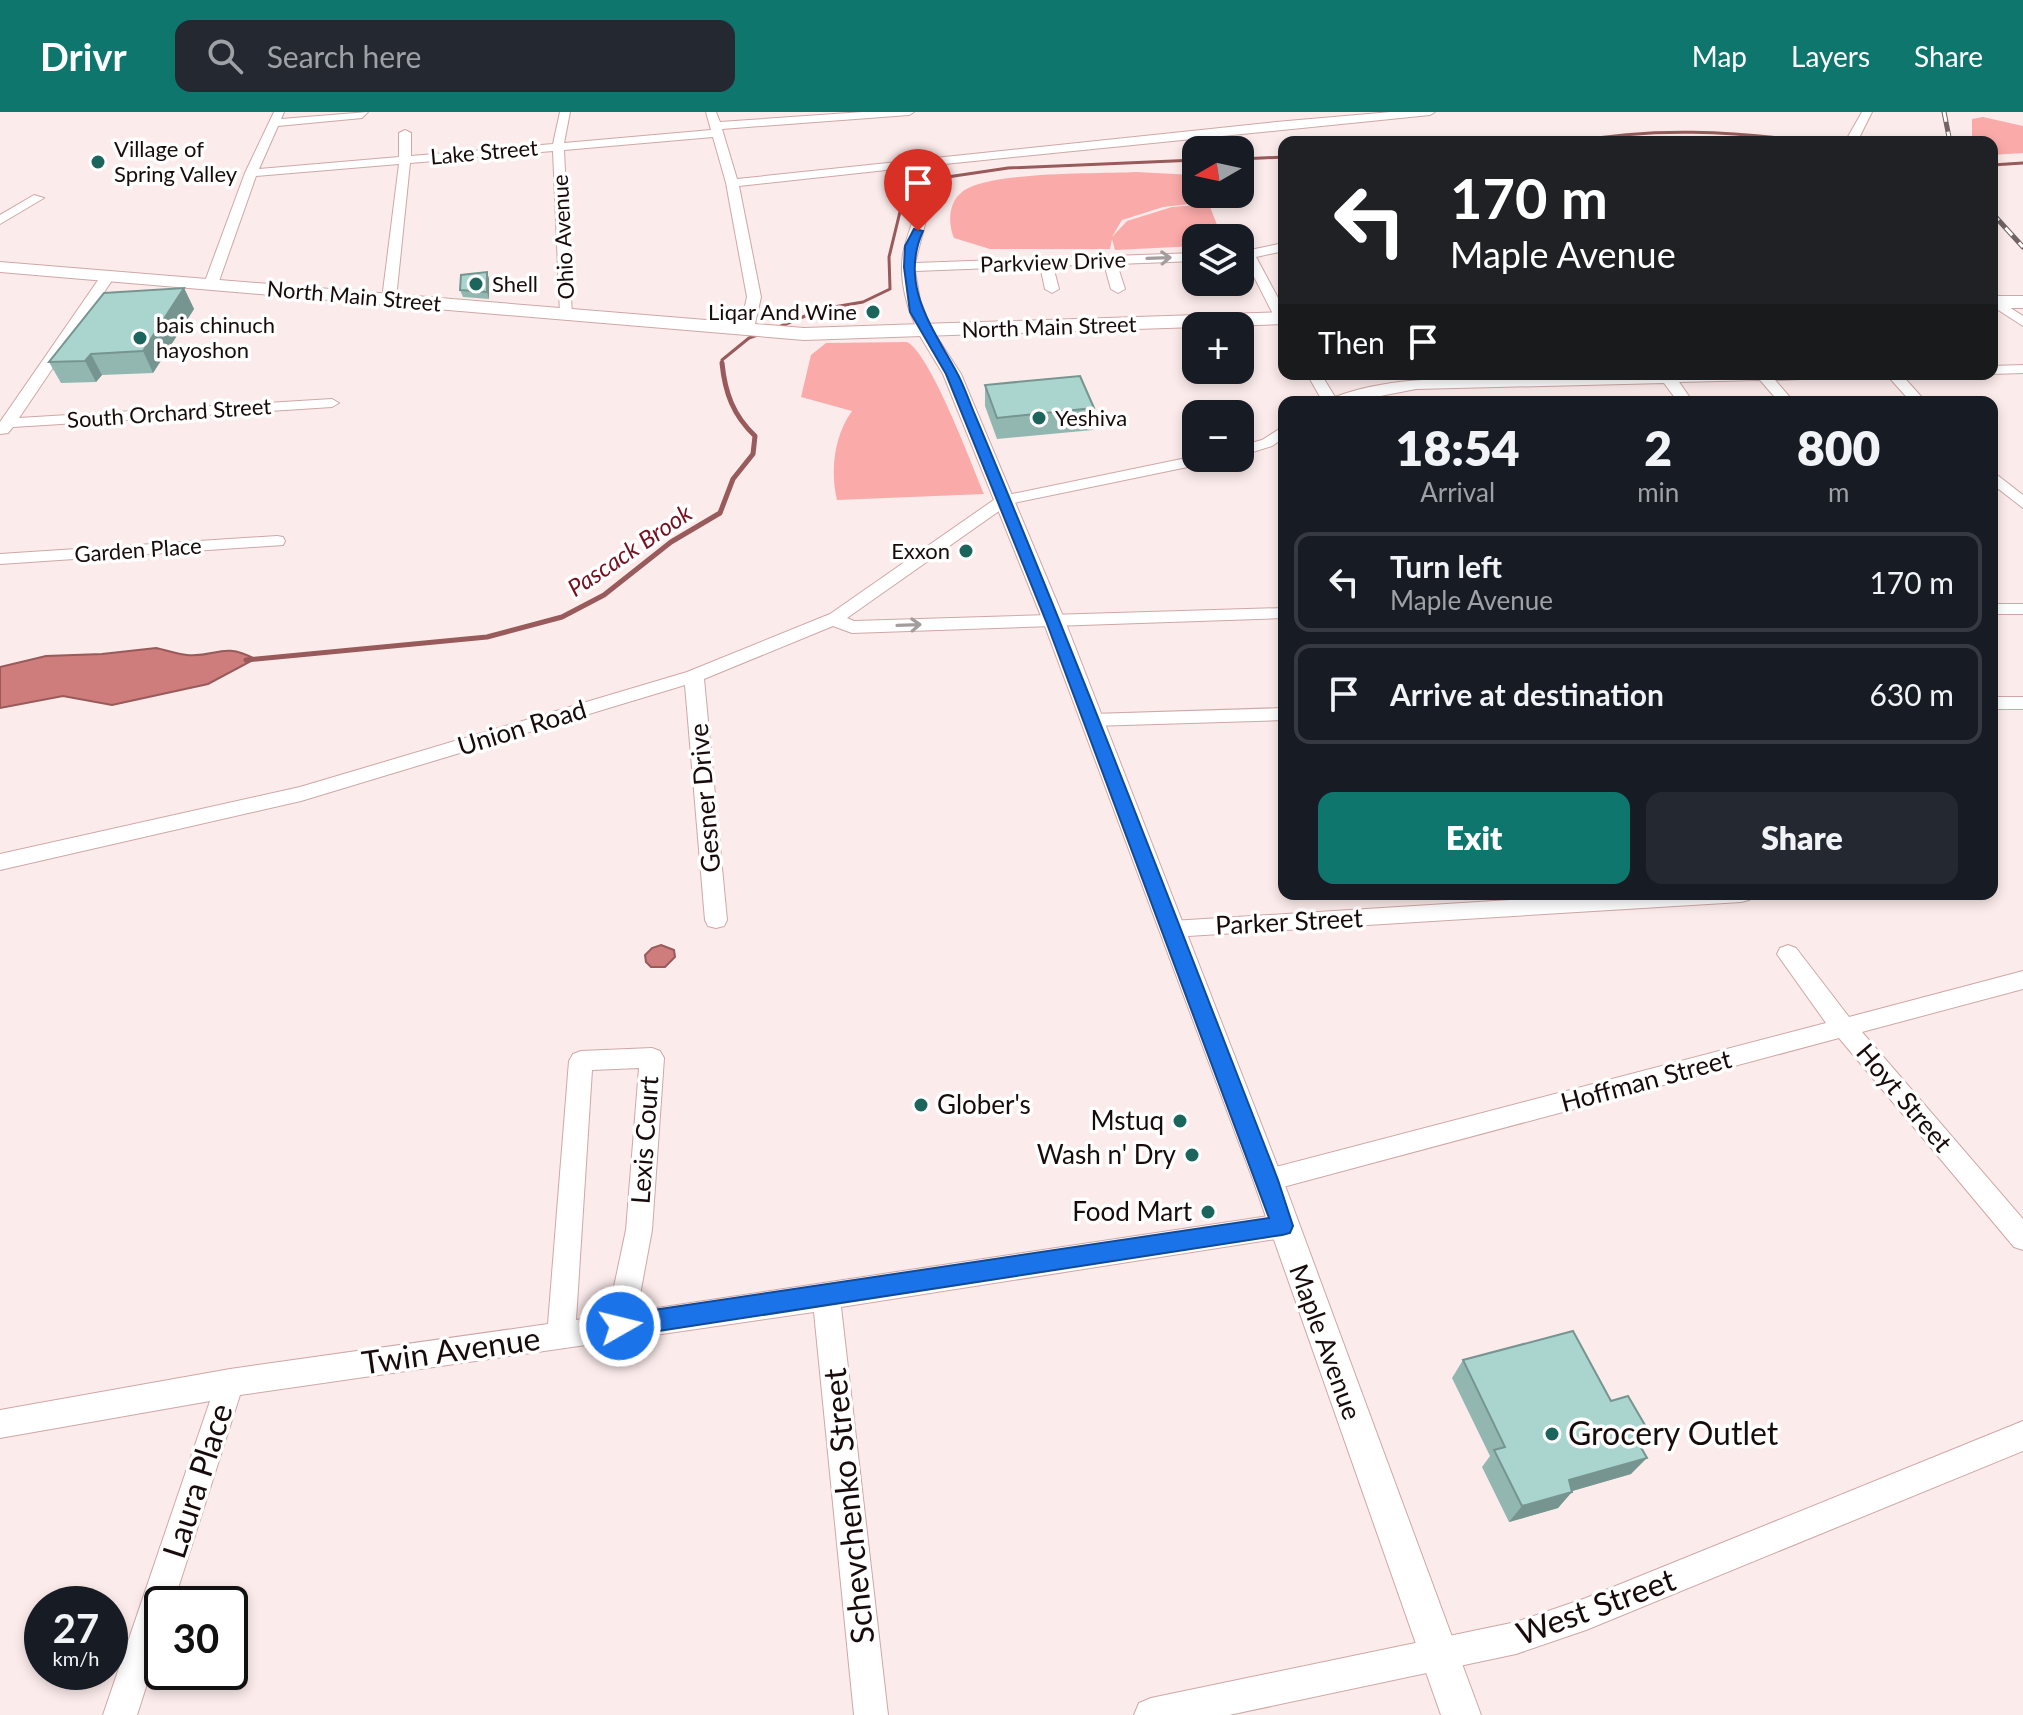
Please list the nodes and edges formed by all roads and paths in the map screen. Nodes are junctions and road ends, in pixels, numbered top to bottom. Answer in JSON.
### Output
{"nodes":[{"id":1,"x":363,"y":112,"type":"edge"},
{"id":2,"x":565,"y":112,"type":"edge"},
{"id":3,"x":711,"y":112,"type":"edge"},
{"id":4,"x":909,"y":112,"type":"edge"},
{"id":5,"x":1430,"y":112,"type":"edge"},
{"id":6,"x":1867,"y":112,"type":"edge"},
{"id":7,"x":277,"y":117,"type":"edge"},
{"id":8,"x":715,"y":129,"type":"junction"},
{"id":9,"x":405,"y":133,"type":"dead end"},
{"id":10,"x":1854,"y":136,"type":"edge"},
{"id":11,"x":558,"y":145,"type":"junction"},
{"id":12,"x":405,"y":159,"type":"junction"},
{"id":13,"x":251,"y":173,"type":"junction"},
{"id":14,"x":922,"y":176,"type":"junction"},
{"id":15,"x":732,"y":183,"type":"junction"},
{"id":16,"x":38,"y":198,"type":"dead end"},
{"id":17,"x":0,"y":220,"type":"edge"},
{"id":18,"x":1278,"y":248,"type":"edge"},
{"id":19,"x":1254,"y":252,"type":"edge"},
{"id":20,"x":1182,"y":257,"type":"edge"},
{"id":21,"x":1109,"y":259,"type":"junction"},
{"id":22,"x":1045,"y":262,"type":"junction"},
{"id":23,"x":0,"y":267,"type":"edge"},
{"id":24,"x":910,"y":267,"type":"junction"},
{"id":25,"x":1254,"y":271,"type":"edge"},
{"id":26,"x":108,"y":276,"type":"junction"},
{"id":27,"x":211,"y":284,"type":"junction"},
{"id":28,"x":1052,"y":289,"type":"dead end"},
{"id":29,"x":1118,"y":289,"type":"dead end"},
{"id":30,"x":389,"y":299,"type":"junction"},
{"id":31,"x":1998,"y":301,"type":"edge"},
{"id":32,"x":2023,"y":302,"type":"edge"},
{"id":33,"x":1998,"y":304,"type":"edge"},
{"id":34,"x":1278,"y":311,"type":"edge"},
{"id":35,"x":567,"y":314,"type":"junction"},
{"id":36,"x":1278,"y":319,"type":"edge"},
{"id":37,"x":2023,"y":322,"type":"edge"},
{"id":38,"x":762,"y":330,"type":"junction"},
{"id":39,"x":925,"y":331,"type":"junction"},
{"id":40,"x":2023,"y":369,"type":"edge"},
{"id":41,"x":1998,"y":370,"type":"edge"},
{"id":42,"x":1555,"y":380,"type":"edge"},
{"id":43,"x":1768,"y":380,"type":"edge"},
{"id":44,"x":1899,"y":380,"type":"edge"},
{"id":45,"x":1351,"y":396,"type":"edge"},
{"id":46,"x":1782,"y":396,"type":"edge"},
{"id":47,"x":1913,"y":396,"type":"edge"},
{"id":48,"x":332,"y":403,"type":"dead end"},
{"id":49,"x":4,"y":429,"type":"edge"},
{"id":50,"x":1278,"y":435,"type":"edge"},
{"id":51,"x":1254,"y":447,"type":"edge"},
{"id":52,"x":1182,"y":463,"type":"edge"},
{"id":53,"x":1998,"y":485,"type":"edge"},
{"id":54,"x":1004,"y":500,"type":"junction"},
{"id":55,"x":2023,"y":503,"type":"edge"},
{"id":56,"x":277,"y":541,"type":"dead end"},
{"id":57,"x":0,"y":559,"type":"edge"},
{"id":58,"x":1998,"y":609,"type":"edge"},
{"id":59,"x":2023,"y":609,"type":"edge"},
{"id":60,"x":1278,"y":613,"type":"edge"},
{"id":61,"x":833,"y":619,"type":"junction"},
{"id":62,"x":1054,"y":621,"type":"junction"},
{"id":63,"x":694,"y":676,"type":"junction"},
{"id":64,"x":1998,"y":703,"type":"edge"},
{"id":65,"x":2023,"y":703,"type":"edge"},
{"id":66,"x":1278,"y":714,"type":"edge"},
{"id":67,"x":1092,"y":720,"type":"junction"},
{"id":68,"x":0,"y":862,"type":"edge"},
{"id":69,"x":1643,"y":900,"type":"edge"},
{"id":70,"x":716,"y":920,"type":"dead end"},
{"id":71,"x":1172,"y":929,"type":"junction"},
{"id":72,"x":1788,"y":954,"type":"dead end"},
{"id":73,"x":2023,"y":980,"type":"edge"},
{"id":74,"x":1846,"y":1029,"type":"junction"},
{"id":75,"x":1268,"y":1180,"type":"junction"},
{"id":76,"x":1282,"y":1226,"type":"junction"},
{"id":77,"x":2023,"y":1238,"type":"edge"},
{"id":78,"x":826,"y":1297,"type":"junction"},
{"id":79,"x":620,"y":1326,"type":"junction"},
{"id":80,"x":561,"y":1335,"type":"junction"},
{"id":81,"x":230,"y":1383,"type":"junction"},
{"id":82,"x":0,"y":1424,"type":"edge"},
{"id":83,"x":2023,"y":1436,"type":"edge"},
{"id":84,"x":1439,"y":1656,"type":"junction"},
{"id":85,"x":120,"y":1715,"type":"edge"},
{"id":86,"x":871,"y":1715,"type":"edge"},
{"id":87,"x":1151,"y":1715,"type":"edge"},
{"id":88,"x":1461,"y":1715,"type":"edge"}],
"edges":[{"from":1,"to":7,"type":"street"},
{"from":2,"to":11,"type":"street","name":"Ohio Avenue"},
{"from":3,"to":8,"type":"street"},
{"from":4,"to":8,"type":"street","name":"Lake Street"},
{"from":5,"to":14,"type":"street"},
{"from":6,"to":10,"type":"street"},
{"from":7,"to":13,"type":"street"},
{"from":8,"to":11,"type":"street","name":"Lake Street"},
{"from":8,"to":15,"type":"street"},
{"from":9,"to":12,"type":"street"},
{"from":11,"to":12,"type":"street","name":"Lake Street"},
{"from":11,"to":35,"type":"street","name":"Ohio Avenue"},
{"from":12,"to":13,"type":"street","name":"Lake Street"},
{"from":12,"to":30,"type":"street"},
{"from":13,"to":27,"type":"street"},
{"from":14,"to":15,"type":"street"},
{"from":14,"to":24,"type":"street","name":"Maple Avenue"},
{"from":15,"to":38,"type":"street"},
{"from":16,"to":17,"type":"street"},
{"from":18,"to":19,"type":"street"},
{"from":21,"to":20,"type":"street","name":"Parkview Drive","one_way":true},
{"from":21,"to":22,"type":"street","name":"Parkview Drive"},
{"from":21,"to":29,"type":"street"},
{"from":22,"to":24,"type":"street","name":"Parkview Drive"},
{"from":22,"to":28,"type":"street"},
{"from":23,"to":26,"type":"main road","name":"North Main Street"},
{"from":24,"to":39,"type":"street","name":"Maple Avenue"},
{"from":25,"to":34,"type":"street"},
{"from":26,"to":27,"type":"main road","name":"North Main Street"},
{"from":26,"to":49,"type":"street"},
{"from":27,"to":30,"type":"main road","name":"North Main Street"},
{"from":30,"to":35,"type":"main road","name":"North Main Street"},
{"from":31,"to":32,"type":"main road"},
{"from":33,"to":37,"type":"street"},
{"from":35,"to":38,"type":"main road","name":"North Main Street"},
{"from":36,"to":39,"type":"main road","name":"North Main Street"},
{"from":38,"to":39,"type":"main road","name":"North Main Street"},
{"from":39,"to":54,"type":"street","name":"Maple Avenue"},
{"from":40,"to":41,"type":"street"},
{"from":42,"to":45,"type":"street"},
{"from":43,"to":46,"type":"street"},
{"from":44,"to":47,"type":"street"},
{"from":48,"to":49,"type":"street","name":"South Orchard Street"},
{"from":50,"to":51,"type":"street"},
{"from":52,"to":54,"type":"street"},
{"from":53,"to":55,"type":"street"},
{"from":54,"to":61,"type":"street","name":"Union Road"},
{"from":54,"to":62,"type":"street","name":"Maple Avenue"},
{"from":56,"to":57,"type":"street","name":"Garden Place"},
{"from":58,"to":59,"type":"street"},
{"from":60,"to":62,"type":"street"},
{"from":61,"to":62,"type":"street","one_way":true},
{"from":61,"to":63,"type":"street","name":"Union Road"},
{"from":62,"to":67,"type":"street","name":"Maple Avenue"},
{"from":63,"to":68,"type":"street","name":"Union Road"},
{"from":63,"to":70,"type":"street","name":"Gesner Drive"},
{"from":64,"to":65,"type":"street"},
{"from":66,"to":67,"type":"street"},
{"from":67,"to":71,"type":"street","name":"Maple Avenue"},
{"from":69,"to":71,"type":"street","name":"Parker Street"},
{"from":71,"to":75,"type":"street","name":"Maple Avenue"},
{"from":72,"to":74,"type":"street","name":"Hoyt Street"},
{"from":73,"to":74,"type":"street","name":"Hoffman Street"},
{"from":74,"to":75,"type":"street","name":"Hoffman Street"},
{"from":74,"to":77,"type":"street","name":"Hoyt Street"},
{"from":75,"to":76,"type":"street","name":"Maple Avenue"},
{"from":76,"to":78,"type":"street","name":"Twin Avenue"},
{"from":76,"to":84,"type":"street","name":"Maple Avenue"},
{"from":78,"to":79,"type":"street","name":"Twin Avenue"},
{"from":78,"to":86,"type":"street","name":"Schevchenko Street"},
{"from":79,"to":80,"type":"street","name":"Twin Avenue"},
{"from":79,"to":80,"type":"street","name":"Lexis Court"},
{"from":80,"to":81,"type":"street","name":"Twin Avenue"},
{"from":81,"to":82,"type":"street","name":"Twin Avenue"},
{"from":81,"to":85,"type":"street","name":"Laura Place"},
{"from":83,"to":84,"type":"street","name":"West Street"},
{"from":84,"to":87,"type":"street","name":"West Street"},
{"from":84,"to":88,"type":"street","name":"Maple Avenue"}]}
